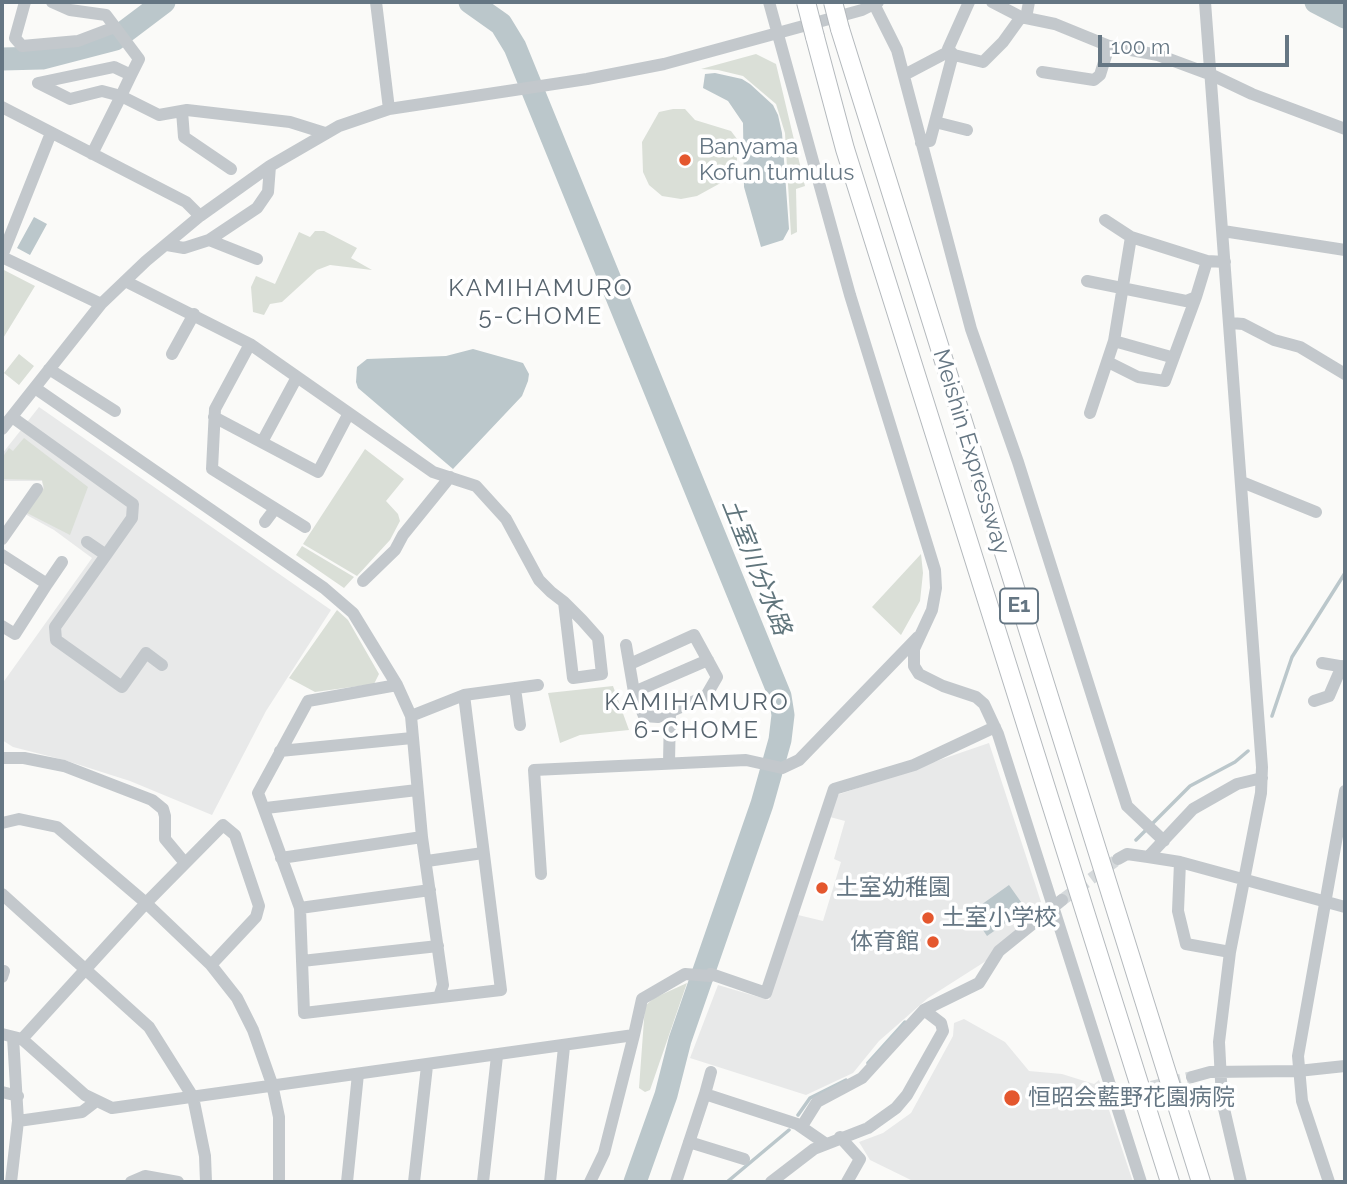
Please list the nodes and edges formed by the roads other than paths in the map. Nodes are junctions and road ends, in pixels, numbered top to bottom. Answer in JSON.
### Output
{"nodes":[{"id":1,"x":25,"y":2,"type":"edge"},
{"id":2,"x":51,"y":2,"type":"edge"},
{"id":3,"x":376,"y":2,"type":"edge"},
{"id":4,"x":769,"y":2,"type":"edge"},
{"id":5,"x":806,"y":2,"type":"edge"},
{"id":6,"x":834,"y":2,"type":"edge"},
{"id":7,"x":969,"y":2,"type":"edge"},
{"id":8,"x":992,"y":2,"type":"edge"},
{"id":9,"x":1029,"y":2,"type":"edge"},
{"id":10,"x":1205,"y":2,"type":"edge"},
{"id":11,"x":875,"y":3,"type":"edge"},
{"id":12,"x":1023,"y":18,"type":"junction"},
{"id":13,"x":115,"y":27,"type":"junction"},
{"id":14,"x":778,"y":33,"type":"junction"},
{"id":15,"x":1109,"y":46,"type":"junction"},
{"id":16,"x":953,"y":54,"type":"junction"},
{"id":17,"x":1042,"y":72,"type":"dead end"},
{"id":18,"x":908,"y":73,"type":"dead end"},
{"id":19,"x":131,"y":75,"type":"junction"},
{"id":20,"x":1212,"y":75,"type":"junction"},
{"id":21,"x":121,"y":96,"type":"junction"},
{"id":22,"x":2,"y":107,"type":"edge"},
{"id":23,"x":389,"y":108,"type":"junction"},
{"id":24,"x":182,"y":111,"type":"junction"},
{"id":25,"x":935,"y":122,"type":"junction"},
{"id":26,"x":1345,"y":129,"type":"edge"},
{"id":27,"x":967,"y":130,"type":"dead end"},
{"id":28,"x":51,"y":133,"type":"junction"},
{"id":29,"x":325,"y":133,"type":"junction"},
{"id":30,"x":921,"y":143,"type":"junction"},
{"id":31,"x":92,"y":153,"type":"junction"},
{"id":32,"x":270,"y":166,"type":"junction"},
{"id":33,"x":231,"y":169,"type":"dead end"},
{"id":34,"x":200,"y":216,"type":"junction"},
{"id":35,"x":1105,"y":220,"type":"dead end"},
{"id":36,"x":1223,"y":231,"type":"junction"},
{"id":37,"x":1132,"y":237,"type":"junction"},
{"id":38,"x":209,"y":240,"type":"junction"},
{"id":39,"x":167,"y":244,"type":"junction"},
{"id":40,"x":1345,"y":250,"type":"edge"},
{"id":41,"x":2,"y":256,"type":"edge"},
{"id":42,"x":257,"y":259,"type":"dead end"},
{"id":43,"x":1207,"y":261,"type":"junction"},
{"id":44,"x":1225,"y":262,"type":"junction"},
{"id":45,"x":125,"y":281,"type":"junction"},
{"id":46,"x":1087,"y":281,"type":"dead end"},
{"id":47,"x":1121,"y":288,"type":"junction"},
{"id":48,"x":1196,"y":297,"type":"junction"},
{"id":49,"x":101,"y":304,"type":"junction"},
{"id":50,"x":194,"y":314,"type":"junction"},
{"id":51,"x":1231,"y":323,"type":"junction"},
{"id":52,"x":1114,"y":341,"type":"junction"},
{"id":53,"x":250,"y":344,"type":"junction"},
{"id":54,"x":172,"y":354,"type":"dead end"},
{"id":55,"x":1171,"y":357,"type":"junction"},
{"id":56,"x":1108,"y":362,"type":"junction"},
{"id":57,"x":49,"y":369,"type":"junction"},
{"id":58,"x":1345,"y":373,"type":"edge"},
{"id":59,"x":297,"y":377,"type":"junction"},
{"id":60,"x":35,"y":388,"type":"junction"},
{"id":61,"x":115,"y":411,"type":"dead end"},
{"id":62,"x":349,"y":413,"type":"junction"},
{"id":63,"x":1090,"y":413,"type":"dead end"},
{"id":64,"x":215,"y":417,"type":"junction"},
{"id":65,"x":6,"y":422,"type":"edge"},
{"id":66,"x":262,"y":442,"type":"junction"},
{"id":67,"x":450,"y":477,"type":"junction"},
{"id":68,"x":1242,"y":482,"type":"junction"},
{"id":69,"x":37,"y":489,"type":"dead end"},
{"id":70,"x":274,"y":510,"type":"junction"},
{"id":71,"x":1316,"y":512,"type":"dead end"},
{"id":72,"x":265,"y":522,"type":"dead end"},
{"id":73,"x":305,"y":527,"type":"dead end"},
{"id":74,"x":2,"y":539,"type":"edge"},
{"id":75,"x":87,"y":542,"type":"dead end"},
{"id":76,"x":2,"y":555,"type":"edge"},
{"id":77,"x":106,"y":555,"type":"junction"},
{"id":78,"x":62,"y":562,"type":"dead end"},
{"id":79,"x":363,"y":581,"type":"dead end"},
{"id":80,"x":47,"y":584,"type":"junction"},
{"id":81,"x":564,"y":602,"type":"junction"},
{"id":82,"x":2,"y":626,"type":"edge"},
{"id":83,"x":920,"y":635,"type":"junction"},
{"id":84,"x":626,"y":645,"type":"dead end"},
{"id":85,"x":708,"y":660,"type":"junction"},
{"id":86,"x":1322,"y":663,"type":"dead end"},
{"id":87,"x":630,"y":664,"type":"junction"},
{"id":88,"x":162,"y":665,"type":"dead end"},
{"id":89,"x":1344,"y":667,"type":"edge"},
{"id":90,"x":397,"y":685,"type":"junction"},
{"id":91,"x":538,"y":685,"type":"dead end"},
{"id":92,"x":515,"y":688,"type":"junction"},
{"id":93,"x":634,"y":692,"type":"junction"},
{"id":94,"x":464,"y":695,"type":"junction"},
{"id":95,"x":1314,"y":701,"type":"dead end"},
{"id":96,"x":670,"y":712,"type":"junction"},
{"id":97,"x":411,"y":716,"type":"junction"},
{"id":98,"x":520,"y":725,"type":"dead end"},
{"id":99,"x":995,"y":727,"type":"junction"},
{"id":100,"x":412,"y":738,"type":"junction"},
{"id":101,"x":280,"y":751,"type":"junction"},
{"id":102,"x":2,"y":758,"type":"edge"},
{"id":103,"x":669,"y":764,"type":"junction"},
{"id":104,"x":1262,"y":778,"type":"junction"},
{"id":105,"x":417,"y":790,"type":"junction"},
{"id":106,"x":1345,"y":791,"type":"edge"},
{"id":107,"x":266,"y":808,"type":"junction"},
{"id":108,"x":2,"y":823,"type":"edge"},
{"id":109,"x":422,"y":837,"type":"junction"},
{"id":110,"x":1162,"y":839,"type":"junction"},
{"id":111,"x":483,"y":853,"type":"junction"},
{"id":112,"x":1148,"y":857,"type":"junction"},
{"id":113,"x":281,"y":858,"type":"junction"},
{"id":114,"x":1118,"y":859,"type":"tunnel mouth"},
{"id":115,"x":427,"y":861,"type":"junction"},
{"id":116,"x":1180,"y":862,"type":"junction"},
{"id":117,"x":185,"y":863,"type":"junction"},
{"id":118,"x":541,"y":874,"type":"dead end"},
{"id":119,"x":1245,"y":880,"type":"junction"},
{"id":120,"x":430,"y":890,"type":"junction"},
{"id":121,"x":2,"y":894,"type":"edge"},
{"id":122,"x":1326,"y":902,"type":"junction"},
{"id":123,"x":146,"y":903,"type":"junction"},
{"id":124,"x":1058,"y":903,"type":"junction"},
{"id":125,"x":1345,"y":907,"type":"edge"},
{"id":126,"x":300,"y":908,"type":"junction"},
{"id":127,"x":438,"y":946,"type":"junction"},
{"id":128,"x":1230,"y":952,"type":"junction"},
{"id":129,"x":302,"y":961,"type":"junction"},
{"id":130,"x":211,"y":965,"type":"junction"},
{"id":131,"x":86,"y":971,"type":"junction"},
{"id":132,"x":439,"y":997,"type":"junction"},
{"id":133,"x":924,"y":1010,"type":"junction"},
{"id":134,"x":634,"y":1035,"type":"junction"},
{"id":135,"x":12,"y":1037,"type":"edge"},
{"id":136,"x":564,"y":1047,"type":"junction"},
{"id":137,"x":497,"y":1056,"type":"junction"},
{"id":138,"x":428,"y":1066,"type":"junction"},
{"id":139,"x":1345,"y":1066,"type":"edge"},
{"id":140,"x":1298,"y":1071,"type":"junction"},
{"id":141,"x":711,"y":1072,"type":"dead end"},
{"id":142,"x":359,"y":1074,"type":"junction"},
{"id":143,"x":1219,"y":1074,"type":"junction"},
{"id":144,"x":1192,"y":1077,"type":"tunnel mouth"},
{"id":145,"x":272,"y":1084,"type":"junction"},
{"id":146,"x":2,"y":1092,"type":"edge"},
{"id":147,"x":1128,"y":1093,"type":"tunnel mouth"},
{"id":148,"x":705,"y":1094,"type":"junction"},
{"id":149,"x":18,"y":1096,"type":"junction"},
{"id":150,"x":193,"y":1097,"type":"junction"},
{"id":151,"x":1114,"y":1097,"type":"junction"},
{"id":152,"x":95,"y":1102,"type":"junction"},
{"id":153,"x":18,"y":1121,"type":"junction"},
{"id":154,"x":802,"y":1126,"type":"junction"},
{"id":155,"x":840,"y":1137,"type":"junction"},
{"id":156,"x":689,"y":1142,"type":"junction"},
{"id":157,"x":826,"y":1143,"type":"junction"},
{"id":158,"x":8,"y":1146,"type":"edge"},
{"id":159,"x":744,"y":1160,"type":"dead end"},
{"id":160,"x":160,"y":1181,"type":"edge"},
{"id":161,"x":11,"y":1182,"type":"edge"},
{"id":162,"x":131,"y":1182,"type":"edge"},
{"id":163,"x":178,"y":1182,"type":"edge"},
{"id":164,"x":206,"y":1182,"type":"edge"},
{"id":165,"x":279,"y":1182,"type":"edge"},
{"id":166,"x":347,"y":1182,"type":"edge"},
{"id":167,"x":414,"y":1182,"type":"edge"},
{"id":168,"x":483,"y":1182,"type":"edge"},
{"id":169,"x":550,"y":1182,"type":"edge"},
{"id":170,"x":590,"y":1182,"type":"edge"},
{"id":171,"x":676,"y":1182,"type":"edge"},
{"id":172,"x":771,"y":1182,"type":"edge"},
{"id":173,"x":847,"y":1182,"type":"edge"},
{"id":174,"x":1140,"y":1182,"type":"edge"},
{"id":175,"x":1170,"y":1182,"type":"edge"},
{"id":176,"x":1201,"y":1182,"type":"edge"},
{"id":177,"x":1241,"y":1182,"type":"edge"},
{"id":178,"x":1329,"y":1182,"type":"edge"}],
"edges":[{"from":1,"to":13,"type":"street"},
{"from":2,"to":13,"type":"street"},
{"from":3,"to":23,"type":"street"},
{"from":4,"to":14,"type":"street"},
{"from":5,"to":175,"type":"highway","name":"Meishin Expressway","number":"E1","bridge":true},
{"from":6,"to":176,"type":"highway","name":"Meishin Expressway","number":"E1","bridge":true},
{"from":7,"to":16,"type":"street"},
{"from":8,"to":12,"type":"street"},
{"from":9,"to":12,"type":"street"},
{"from":10,"to":20,"type":"street"},
{"from":11,"to":14,"type":"street"},
{"from":11,"to":30,"type":"street"},
{"from":12,"to":15,"type":"street"},
{"from":12,"to":16,"type":"street"},
{"from":13,"to":19,"type":"street"},
{"from":14,"to":23,"type":"street"},
{"from":14,"to":83,"type":"street"},
{"from":15,"to":17,"type":"street"},
{"from":15,"to":20,"type":"street"},
{"from":16,"to":18,"type":"street"},
{"from":16,"to":25,"type":"street"},
{"from":19,"to":21,"type":"street"},
{"from":19,"to":21,"type":"street"},
{"from":20,"to":26,"type":"street"},
{"from":20,"to":36,"type":"street"},
{"from":21,"to":24,"type":"street"},
{"from":21,"to":31,"type":"street"},
{"from":22,"to":28,"type":"street"},
{"from":23,"to":29,"type":"street"},
{"from":24,"to":29,"type":"street"},
{"from":24,"to":33,"type":"street"},
{"from":25,"to":27,"type":"street"},
{"from":25,"to":30,"type":"street"},
{"from":28,"to":31,"type":"street"},
{"from":28,"to":41,"type":"street"},
{"from":29,"to":32,"type":"street"},
{"from":30,"to":110,"type":"street"},
{"from":31,"to":34,"type":"street"},
{"from":32,"to":34,"type":"street"},
{"from":32,"to":38,"type":"street"},
{"from":34,"to":39,"type":"street"},
{"from":35,"to":37,"type":"street"},
{"from":36,"to":40,"type":"street"},
{"from":36,"to":44,"type":"street"},
{"from":37,"to":43,"type":"street"},
{"from":37,"to":47,"type":"street"},
{"from":38,"to":39,"type":"street"},
{"from":38,"to":42,"type":"street"},
{"from":39,"to":45,"type":"street"},
{"from":41,"to":49,"type":"street"},
{"from":43,"to":44,"type":"street"},
{"from":43,"to":48,"type":"street"},
{"from":44,"to":51,"type":"street"},
{"from":45,"to":49,"type":"street"},
{"from":45,"to":50,"type":"street"},
{"from":46,"to":47,"type":"street"},
{"from":47,"to":48,"type":"street"},
{"from":47,"to":52,"type":"street"},
{"from":48,"to":55,"type":"street"},
{"from":49,"to":57,"type":"street"},
{"from":50,"to":53,"type":"street"},
{"from":50,"to":54,"type":"street"},
{"from":51,"to":58,"type":"street"},
{"from":51,"to":68,"type":"street"},
{"from":52,"to":55,"type":"street"},
{"from":52,"to":56,"type":"street"},
{"from":53,"to":59,"type":"street"},
{"from":53,"to":64,"type":"street"},
{"from":55,"to":56,"type":"street"},
{"from":56,"to":63,"type":"street"},
{"from":57,"to":60,"type":"street"},
{"from":57,"to":61,"type":"street"},
{"from":59,"to":62,"type":"street"},
{"from":59,"to":66,"type":"street"},
{"from":60,"to":65,"type":"street"},
{"from":60,"to":90,"type":"street"},
{"from":62,"to":66,"type":"street"},
{"from":62,"to":67,"type":"street"},
{"from":64,"to":66,"type":"street"},
{"from":64,"to":70,"type":"street"},
{"from":65,"to":77,"type":"street"},
{"from":67,"to":79,"type":"street"},
{"from":67,"to":81,"type":"street"},
{"from":68,"to":71,"type":"street"},
{"from":68,"to":104,"type":"street"},
{"from":69,"to":74,"type":"street"},
{"from":70,"to":72,"type":"street"},
{"from":70,"to":73,"type":"street"},
{"from":75,"to":77,"type":"street"},
{"from":76,"to":80,"type":"street"},
{"from":77,"to":88,"type":"street"},
{"from":78,"to":80,"type":"street"},
{"from":80,"to":82,"type":"street"},
{"from":81,"to":81,"type":"street"},
{"from":83,"to":99,"type":"street"},
{"from":83,"to":103,"type":"street"},
{"from":84,"to":87,"type":"street"},
{"from":85,"to":87,"type":"street"},
{"from":85,"to":93,"type":"street"},
{"from":85,"to":96,"type":"street"},
{"from":86,"to":89,"type":"street"},
{"from":87,"to":93,"type":"street"},
{"from":89,"to":95,"type":"street"},
{"from":90,"to":97,"type":"street"},
{"from":90,"to":101,"type":"street"},
{"from":91,"to":92,"type":"street"},
{"from":92,"to":94,"type":"street"},
{"from":92,"to":98,"type":"street"},
{"from":93,"to":96,"type":"street"},
{"from":94,"to":97,"type":"street"},
{"from":94,"to":111,"type":"street"},
{"from":96,"to":103,"type":"street"},
{"from":97,"to":100,"type":"street"},
{"from":99,"to":124,"type":"street"},
{"from":99,"to":134,"type":"street"},
{"from":100,"to":101,"type":"street"},
{"from":100,"to":105,"type":"street"},
{"from":101,"to":107,"type":"street"},
{"from":102,"to":117,"type":"street"},
{"from":103,"to":118,"type":"street"},
{"from":104,"to":110,"type":"street"},
{"from":104,"to":119,"type":"street"},
{"from":105,"to":107,"type":"street"},
{"from":105,"to":109,"type":"street"},
{"from":106,"to":122,"type":"street"},
{"from":107,"to":113,"type":"street"},
{"from":108,"to":123,"type":"street"},
{"from":109,"to":113,"type":"street"},
{"from":109,"to":115,"type":"street"},
{"from":110,"to":112,"type":"street"},
{"from":111,"to":115,"type":"street"},
{"from":111,"to":132,"type":"street"},
{"from":112,"to":114,"type":"street"},
{"from":112,"to":116,"type":"street"},
{"from":113,"to":126,"type":"street"},
{"from":115,"to":120,"type":"street"},
{"from":116,"to":119,"type":"street"},
{"from":116,"to":128,"type":"street"},
{"from":117,"to":123,"type":"street"},
{"from":117,"to":130,"type":"street"},
{"from":119,"to":122,"type":"street"},
{"from":119,"to":128,"type":"street"},
{"from":120,"to":126,"type":"street"},
{"from":120,"to":127,"type":"street"},
{"from":121,"to":131,"type":"street"},
{"from":122,"to":125,"type":"street"},
{"from":122,"to":140,"type":"street"},
{"from":123,"to":130,"type":"street"},
{"from":123,"to":131,"type":"street"},
{"from":124,"to":133,"type":"street"},
{"from":124,"to":151,"type":"street"},
{"from":126,"to":129,"type":"street"},
{"from":127,"to":129,"type":"street"},
{"from":127,"to":132,"type":"street"},
{"from":128,"to":143,"type":"street"},
{"from":129,"to":132,"type":"street"},
{"from":130,"to":145,"type":"street"},
{"from":131,"to":135,"type":"street"},
{"from":131,"to":150,"type":"street"},
{"from":133,"to":154,"type":"street"},
{"from":133,"to":155,"type":"street"},
{"from":134,"to":136,"type":"street"},
{"from":134,"to":170,"type":"street"},
{"from":135,"to":149,"type":"street"},
{"from":135,"to":152,"type":"street"},
{"from":136,"to":137,"type":"street"},
{"from":136,"to":169,"type":"street"},
{"from":137,"to":138,"type":"street"},
{"from":137,"to":168,"type":"street"},
{"from":138,"to":142,"type":"street"},
{"from":138,"to":167,"type":"street"},
{"from":139,"to":140,"type":"street"},
{"from":140,"to":143,"type":"street"},
{"from":140,"to":178,"type":"street"},
{"from":141,"to":148,"type":"street"},
{"from":142,"to":145,"type":"street"},
{"from":142,"to":166,"type":"street"},
{"from":143,"to":144,"type":"street"},
{"from":143,"to":177,"type":"street"},
{"from":145,"to":150,"type":"street"},
{"from":145,"to":165,"type":"street"},
{"from":146,"to":149,"type":"street"},
{"from":147,"to":151,"type":"street"},
{"from":148,"to":154,"type":"street"},
{"from":148,"to":156,"type":"street"},
{"from":149,"to":153,"type":"street"},
{"from":150,"to":152,"type":"street"},
{"from":150,"to":164,"type":"street"},
{"from":151,"to":174,"type":"street"},
{"from":152,"to":153,"type":"street"},
{"from":153,"to":158,"type":"street"},
{"from":154,"to":157,"type":"street"},
{"from":155,"to":157,"type":"street"},
{"from":155,"to":173,"type":"street"},
{"from":156,"to":159,"type":"street"},
{"from":156,"to":171,"type":"street"},
{"from":157,"to":172,"type":"street"},
{"from":158,"to":161,"type":"street"},
{"from":160,"to":162,"type":"street"},
{"from":160,"to":163,"type":"street"}]}
